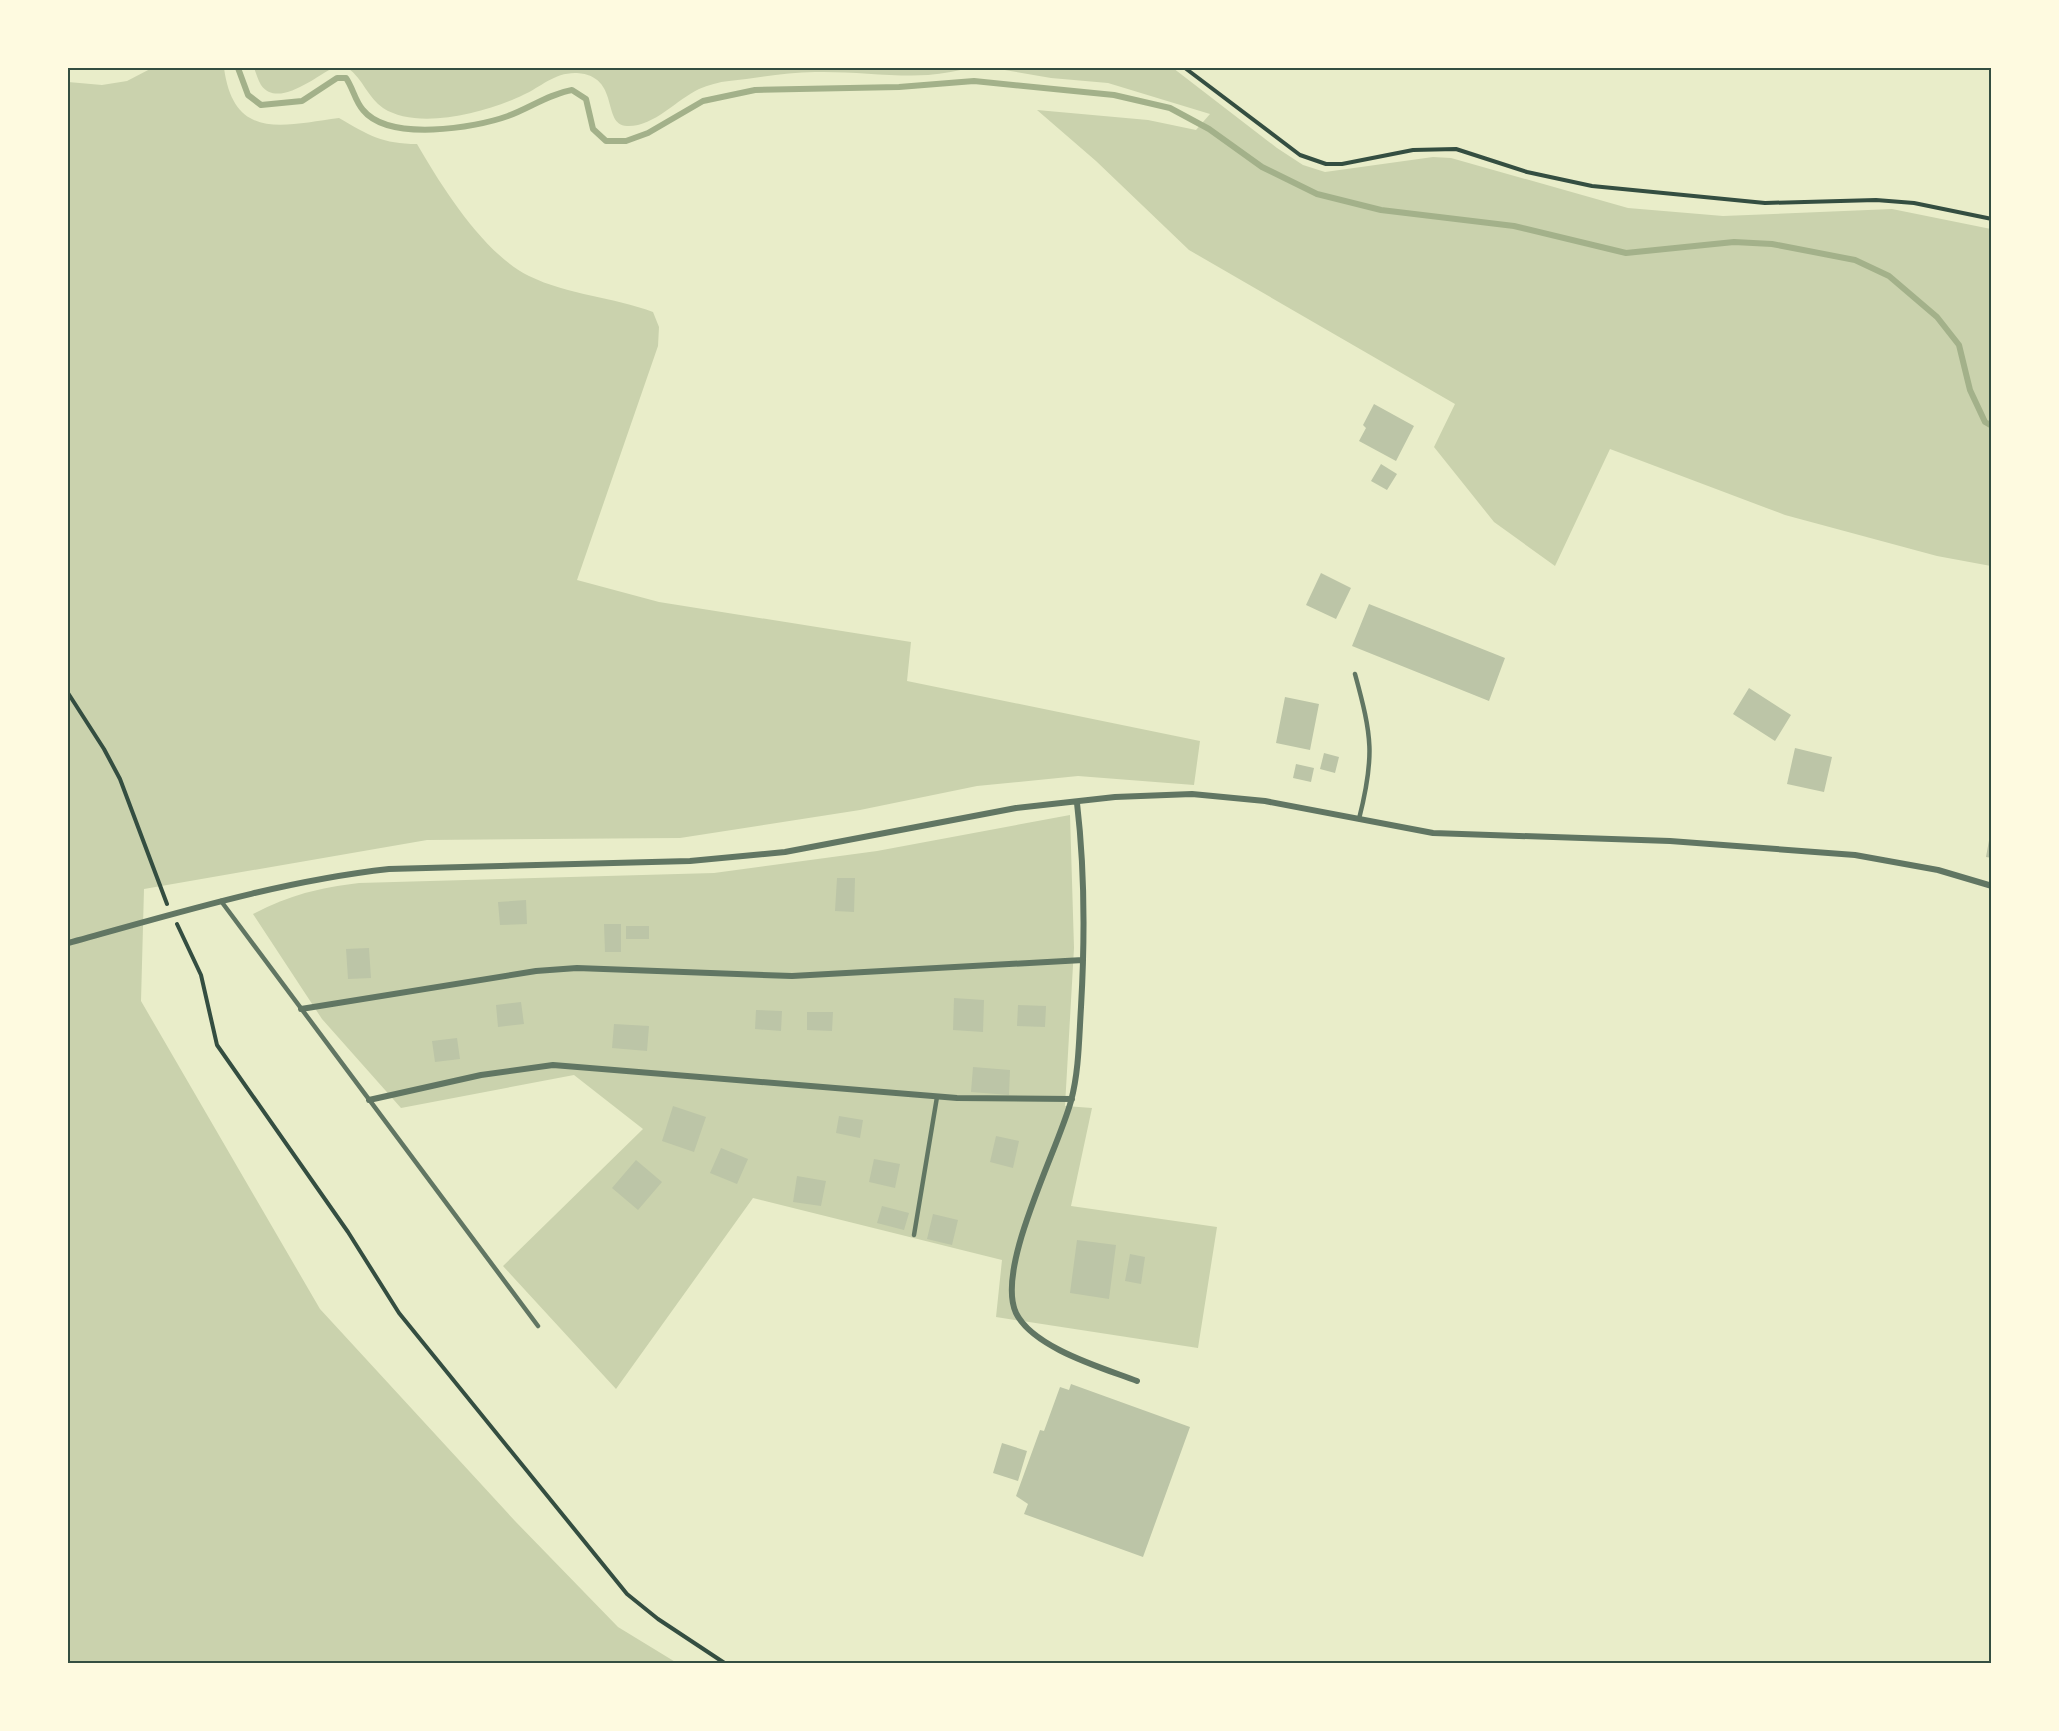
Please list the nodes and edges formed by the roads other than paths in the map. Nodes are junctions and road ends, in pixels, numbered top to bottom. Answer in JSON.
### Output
{"nodes":[{"id":1,"x":1355,"y":674,"type":"dead end"},
{"id":2,"x":1077,"y":803,"type":"junction"},
{"id":3,"x":1359,"y":819,"type":"junction"},
{"id":4,"x":1992,"y":886,"type":"edge"},
{"id":5,"x":221,"y":901,"type":"junction"},
{"id":6,"x":68,"y":943,"type":"edge"},
{"id":7,"x":1083,"y":960,"type":"junction"},
{"id":8,"x":301,"y":1009,"type":"junction"},
{"id":9,"x":937,"y":1097,"type":"junction"},
{"id":10,"x":1072,"y":1099,"type":"junction"},
{"id":11,"x":369,"y":1100,"type":"junction"},
{"id":12,"x":914,"y":1234,"type":"dead end"},
{"id":13,"x":538,"y":1326,"type":"dead end"},
{"id":14,"x":1137,"y":1381,"type":"dead end"}],
"edges":[{"from":1,"to":3,"type":"lane"},
{"from":2,"to":3,"type":"street"},
{"from":2,"to":5,"type":"street"},
{"from":2,"to":7,"type":"street"},
{"from":3,"to":4,"type":"street"},
{"from":5,"to":6,"type":"street"},
{"from":5,"to":8,"type":"lane"},
{"from":7,"to":8,"type":"street"},
{"from":7,"to":10,"type":"street"},
{"from":8,"to":11,"type":"lane"},
{"from":9,"to":10,"type":"street"},
{"from":9,"to":11,"type":"street"},
{"from":9,"to":12,"type":"lane"},
{"from":10,"to":14,"type":"street"},
{"from":11,"to":13,"type":"lane"}]}
